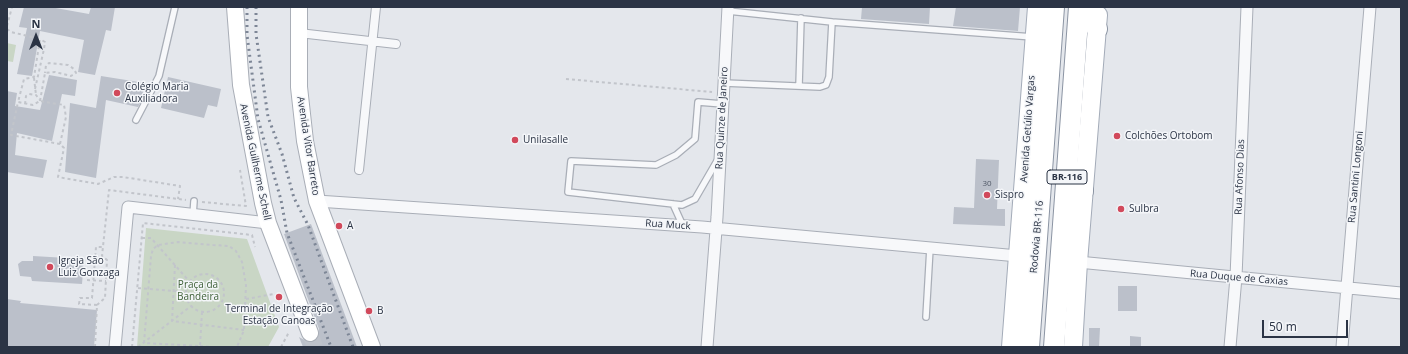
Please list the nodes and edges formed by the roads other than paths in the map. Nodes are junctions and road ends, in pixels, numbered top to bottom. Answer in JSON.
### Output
{"nodes":[{"id":1,"x":175,"y":7,"type":"edge"},
{"id":2,"x":235,"y":7,"type":"edge"},
{"id":3,"x":299,"y":7,"type":"edge"},
{"id":4,"x":376,"y":7,"type":"edge"},
{"id":5,"x":1037,"y":7,"type":"edge"},
{"id":6,"x":1054,"y":7,"type":"edge"},
{"id":7,"x":1079,"y":7,"type":"edge"},
{"id":8,"x":1089,"y":7,"type":"edge"},
{"id":9,"x":1098,"y":7,"type":"edge"},
{"id":10,"x":1247,"y":7,"type":"edge"},
{"id":11,"x":1370,"y":7,"type":"edge"},
{"id":12,"x":728,"y":9,"type":"edge"},
{"id":13,"x":801,"y":18,"type":"junction"},
{"id":14,"x":832,"y":22,"type":"junction"},
{"id":15,"x":1097,"y":29,"type":"junction"},
{"id":16,"x":299,"y":33,"type":"junction"},
{"id":17,"x":1034,"y":37,"type":"junction"},
{"id":18,"x":372,"y":41,"type":"junction"},
{"id":19,"x":396,"y":44,"type":"dead end"},
{"id":20,"x":799,"y":86,"type":"junction"},
{"id":21,"x":724,"y":88,"type":"junction"},
{"id":22,"x":723,"y":104,"type":"junction"},
{"id":23,"x":136,"y":120,"type":"dead end"},
{"id":24,"x":720,"y":155,"type":"junction"},
{"id":25,"x":359,"y":170,"type":"dead end"},
{"id":26,"x":1083,"y":191,"type":"junction"},
{"id":27,"x":194,"y":201,"type":"road end"},
{"id":28,"x":317,"y":201,"type":"junction"},
{"id":29,"x":673,"y":204,"type":"junction"},
{"id":30,"x":193,"y":215,"type":"junction"},
{"id":31,"x":268,"y":223,"type":"junction"},
{"id":32,"x":683,"y":226,"type":"junction"},
{"id":33,"x":716,"y":228,"type":"junction"},
{"id":34,"x":930,"y":248,"type":"junction"},
{"id":35,"x":1018,"y":256,"type":"junction"},
{"id":36,"x":1078,"y":262,"type":"junction"},
{"id":37,"x":1236,"y":277,"type":"junction"},
{"id":38,"x":1033,"y":288,"type":"junction"},
{"id":39,"x":1348,"y":288,"type":"junction"},
{"id":40,"x":1401,"y":293,"type":"edge"},
{"id":41,"x":926,"y":317,"type":"dead end"},
{"id":42,"x":310,"y":333,"type":"tunnel mouth"},
{"id":43,"x":115,"y":347,"type":"edge"},
{"id":44,"x":372,"y":347,"type":"edge"},
{"id":45,"x":707,"y":347,"type":"edge"},
{"id":46,"x":1011,"y":347,"type":"edge"},
{"id":47,"x":1019,"y":347,"type":"edge"},
{"id":48,"x":1029,"y":347,"type":"edge"},
{"id":49,"x":1054,"y":347,"type":"edge"},
{"id":50,"x":1062,"y":347,"type":"edge"},
{"id":51,"x":1073,"y":347,"type":"edge"},
{"id":52,"x":1230,"y":347,"type":"edge"},
{"id":53,"x":1342,"y":347,"type":"edge"}],
"edges":[{"from":1,"to":23,"type":"lane"},
{"from":2,"to":31,"type":"main road","name":"Avenida Guilherme Schell"},
{"from":3,"to":16,"type":"main road","name":"Avenida Vitor Barreto"},
{"from":4,"to":18,"type":"street"},
{"from":5,"to":17,"type":"main road","name":"Avenida Getúlio Vargas"},
{"from":6,"to":38,"type":"highway","name":"Rodovia BR-116","number":"BR-116"},
{"from":7,"to":49,"type":"highway","number":"BR-116"},
{"from":8,"to":15,"type":"highway"},
{"from":9,"to":15,"type":"main road"},
{"from":10,"to":37,"type":"street","name":"Rua Afonso Dias"},
{"from":11,"to":39,"type":"street","name":"Rua Santini Longoni"},
{"from":12,"to":13,"type":"lane"},
{"from":12,"to":21,"type":"street","name":"Rua Quinze de Janeiro"},
{"from":13,"to":14,"type":"lane"},
{"from":13,"to":20,"type":"lane"},
{"from":14,"to":17,"type":"lane"},
{"from":14,"to":20,"type":"lane"},
{"from":15,"to":26,"type":"main road"},
{"from":16,"to":18,"type":"street"},
{"from":16,"to":28,"type":"main road","name":"Avenida Vitor Barreto"},
{"from":17,"to":35,"type":"main road","name":"Avenida Getúlio Vargas"},
{"from":18,"to":19,"type":"street"},
{"from":18,"to":25,"type":"street"},
{"from":20,"to":21,"type":"lane"},
{"from":21,"to":22,"type":"street","name":"Rua Quinze de Janeiro"},
{"from":22,"to":24,"type":"street","name":"Rua Quinze de Janeiro"},
{"from":22,"to":29,"type":"lane"},
{"from":24,"to":29,"type":"lane"},
{"from":24,"to":33,"type":"street","name":"Rua Quinze de Janeiro"},
{"from":26,"to":36,"type":"main road"},
{"from":26,"to":50,"type":"highway","number":"BR-116"},
{"from":27,"to":30,"type":"lane"},
{"from":28,"to":32,"type":"street","name":"Rua Muck"},
{"from":28,"to":44,"type":"main road","name":"Avenida Vitor Barreto"},
{"from":29,"to":32,"type":"lane"},
{"from":30,"to":31,"type":"street"},
{"from":30,"to":43,"type":"street"},
{"from":31,"to":42,"type":"main road","name":"Avenida Guilherme Schell"},
{"from":32,"to":33,"type":"street","name":"Rua Muck"},
{"from":33,"to":34,"type":"street","name":"Rua Muck"},
{"from":33,"to":45,"type":"street","name":"Rua Quinze de Janeiro"},
{"from":34,"to":35,"type":"street","name":"Rua Muck"},
{"from":34,"to":41,"type":"lane"},
{"from":35,"to":46,"type":"main road","name":"Avenida Getúlio Vargas"},
{"from":36,"to":37,"type":"street","name":"Rua Duque de Caxias"},
{"from":36,"to":51,"type":"main road"},
{"from":37,"to":39,"type":"street","name":"Rua Duque de Caxias"},
{"from":37,"to":52,"type":"street","name":"Rua Afonso Dias"},
{"from":38,"to":47,"type":"highway","number":"BR-116"},
{"from":38,"to":48,"type":"highway","name":"Rodovia BR-116","number":"BR-116"},
{"from":39,"to":40,"type":"street","name":"Rua Duque de Caxias"},
{"from":39,"to":53,"type":"street","name":"Rua Santini Longoni"}]}
